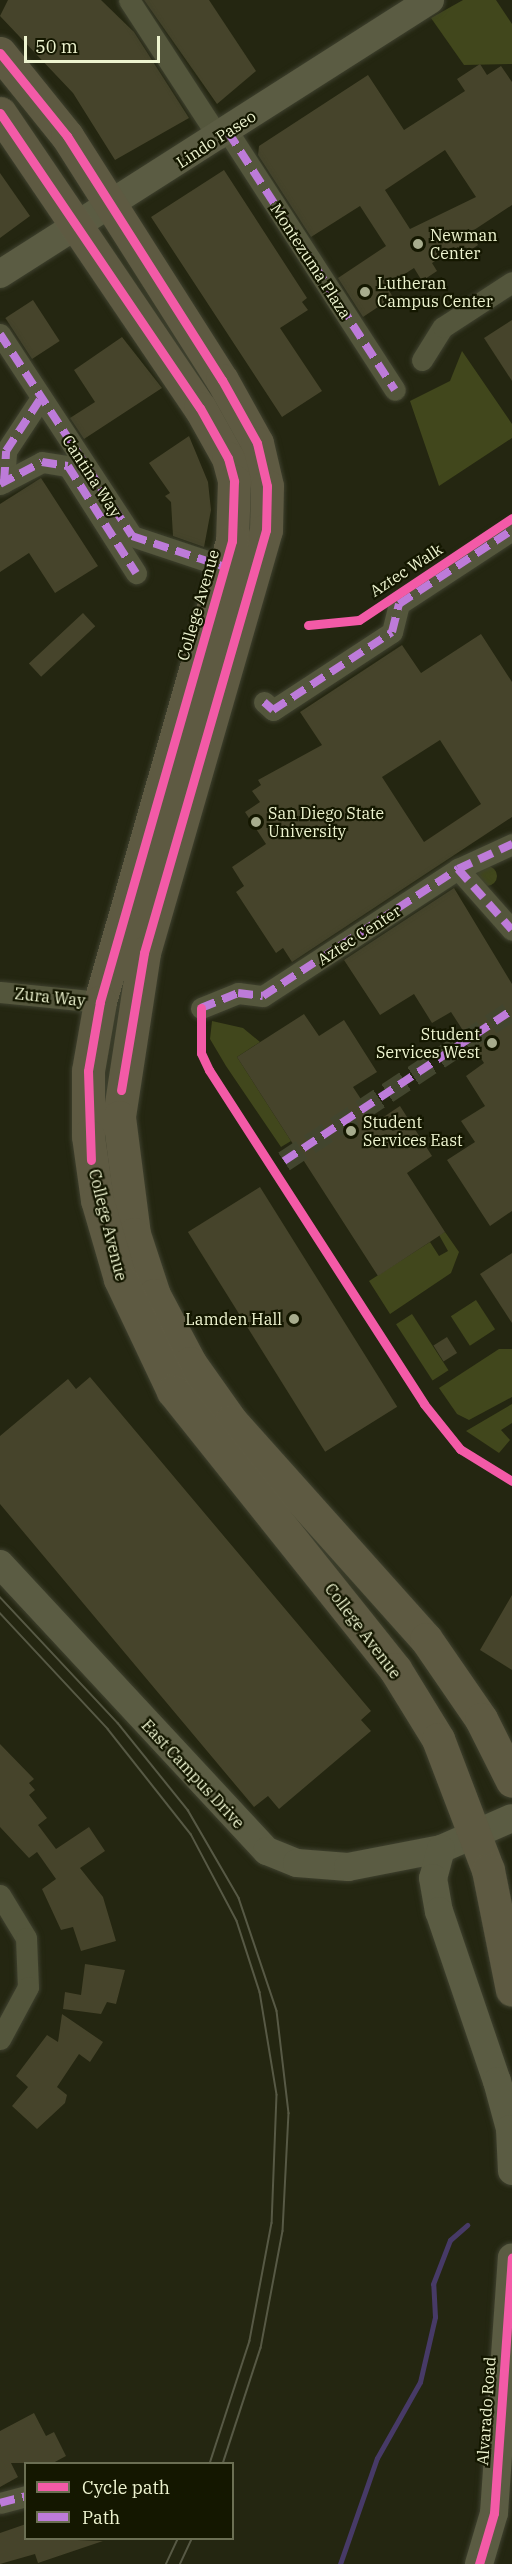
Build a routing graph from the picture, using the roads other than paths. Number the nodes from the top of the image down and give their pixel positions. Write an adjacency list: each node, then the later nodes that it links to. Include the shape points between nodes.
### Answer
1 (129, 0): 5 (street, Montezuma Plaza)
2 (430, 0): 5 (street, Lindo Paseo)
3 (0, 53): 6 (main road, College Avenue)
4 (0, 113): 7 (main road, College Avenue)
5 (223, 135): 6 (street, Lindo Paseo); 12 (street, Montezuma Plaza)
6 (102, 193): 7 (street, Lindo Paseo); 25 (main road, College Avenue, via 222,380 257,443 267,486 266,530 144,953)
7 (78, 223): 8 (street, Lindo Paseo); 16 (main road, College Avenue, via 228,458 236,515)
8 (0, 274)
9 (512, 282): 11 (street, via 443,327)
10 (0, 334): 13 (street, Cantina Way)
11 (422, 360)
12 (394, 390)
13 (41, 398): 14 (street, via 6,451); 16 (street, Cantina Way, via 132,536)
14 (2, 483): 17 (street, via 42,462 68,466)
15 (512, 530): 18 (street, Aztec Walk, via 399,604 392,632 273,710)
16 (225, 567): 23 (main road, College Avenue)
17 (136, 573)
18 (264, 702)
19 (512, 844): 20 (street, Aztec Center)
20 (458, 869): 21 (street); 24 (street, Aztec Center, via 263,996 238,993)
21 (512, 930)
22 (0, 992): 23 (street, Zura Way)
23 (100, 1002): 25 (main road, via 112,1011); 29 (main road, College Avenue, via 88,1071 88,1136 116,1268 148,1347 218,1453 337,1596 420,1711)
24 (201, 1008)
25 (121, 1090): 27 (main road, College Avenue, via 123,1164 134,1234 154,1295 190,1363 231,1421 426,1639 481,1719)
26 (0, 1564): 30 (street, East Campus Drive, via 267,1851 326,1868)
27 (512, 1781)
28 (512, 1818): 29 (street)
29 (476, 1833): 30 (street); 32 (main road, College Avenue)
30 (441, 1849): 34 (street, via 433,1878 439,1911 497,2080 510,2129)
31 (0, 1895): 33 (street, via 26,1938 28,1987)
32 (512, 1990)
33 (4, 2036)
34 (512, 2171)
35 (512, 2258): 38 (street, Alvarado Road, via 494,2513)
36 (24, 2497): 37 (street)
37 (0, 2503)
38 (479, 2564)

